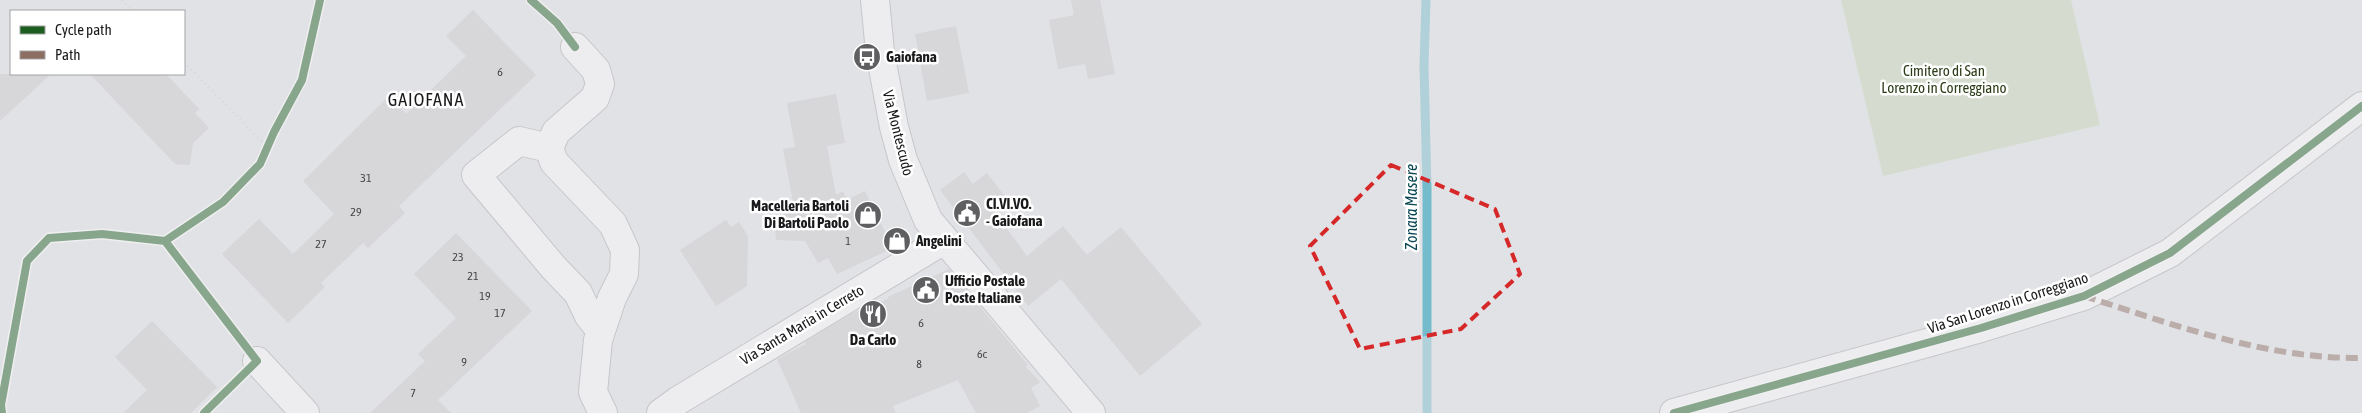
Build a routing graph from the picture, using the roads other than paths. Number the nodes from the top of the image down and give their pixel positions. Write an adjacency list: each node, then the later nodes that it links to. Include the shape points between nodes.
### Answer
1 (875, 0): 5 (street, Via Montescudo, via 880,52 903,160 928,220)
2 (575, 48): 4 (street, via 596,70 600,84 595,98 556,132)
3 (2362, 106): 12 (street, Via San Lorenzo in Correggiano, via 2170,253 2084,296 1981,328)
4 (549, 148): 6 (street, via 554,162 613,224 626,250 624,274); 6 (street, via 519,141 476,175 578,293)
5 (944, 240): 10 (street, Via Santa Maria in Cerreto); 11 (street, Via Montescudo)
6 (601, 331): 9 (street, via 593,392)
7 (257, 361): 8 (street)
8 (305, 413)
9 (603, 413)
10 (661, 413)
11 (1090, 413)
12 (1674, 413)

